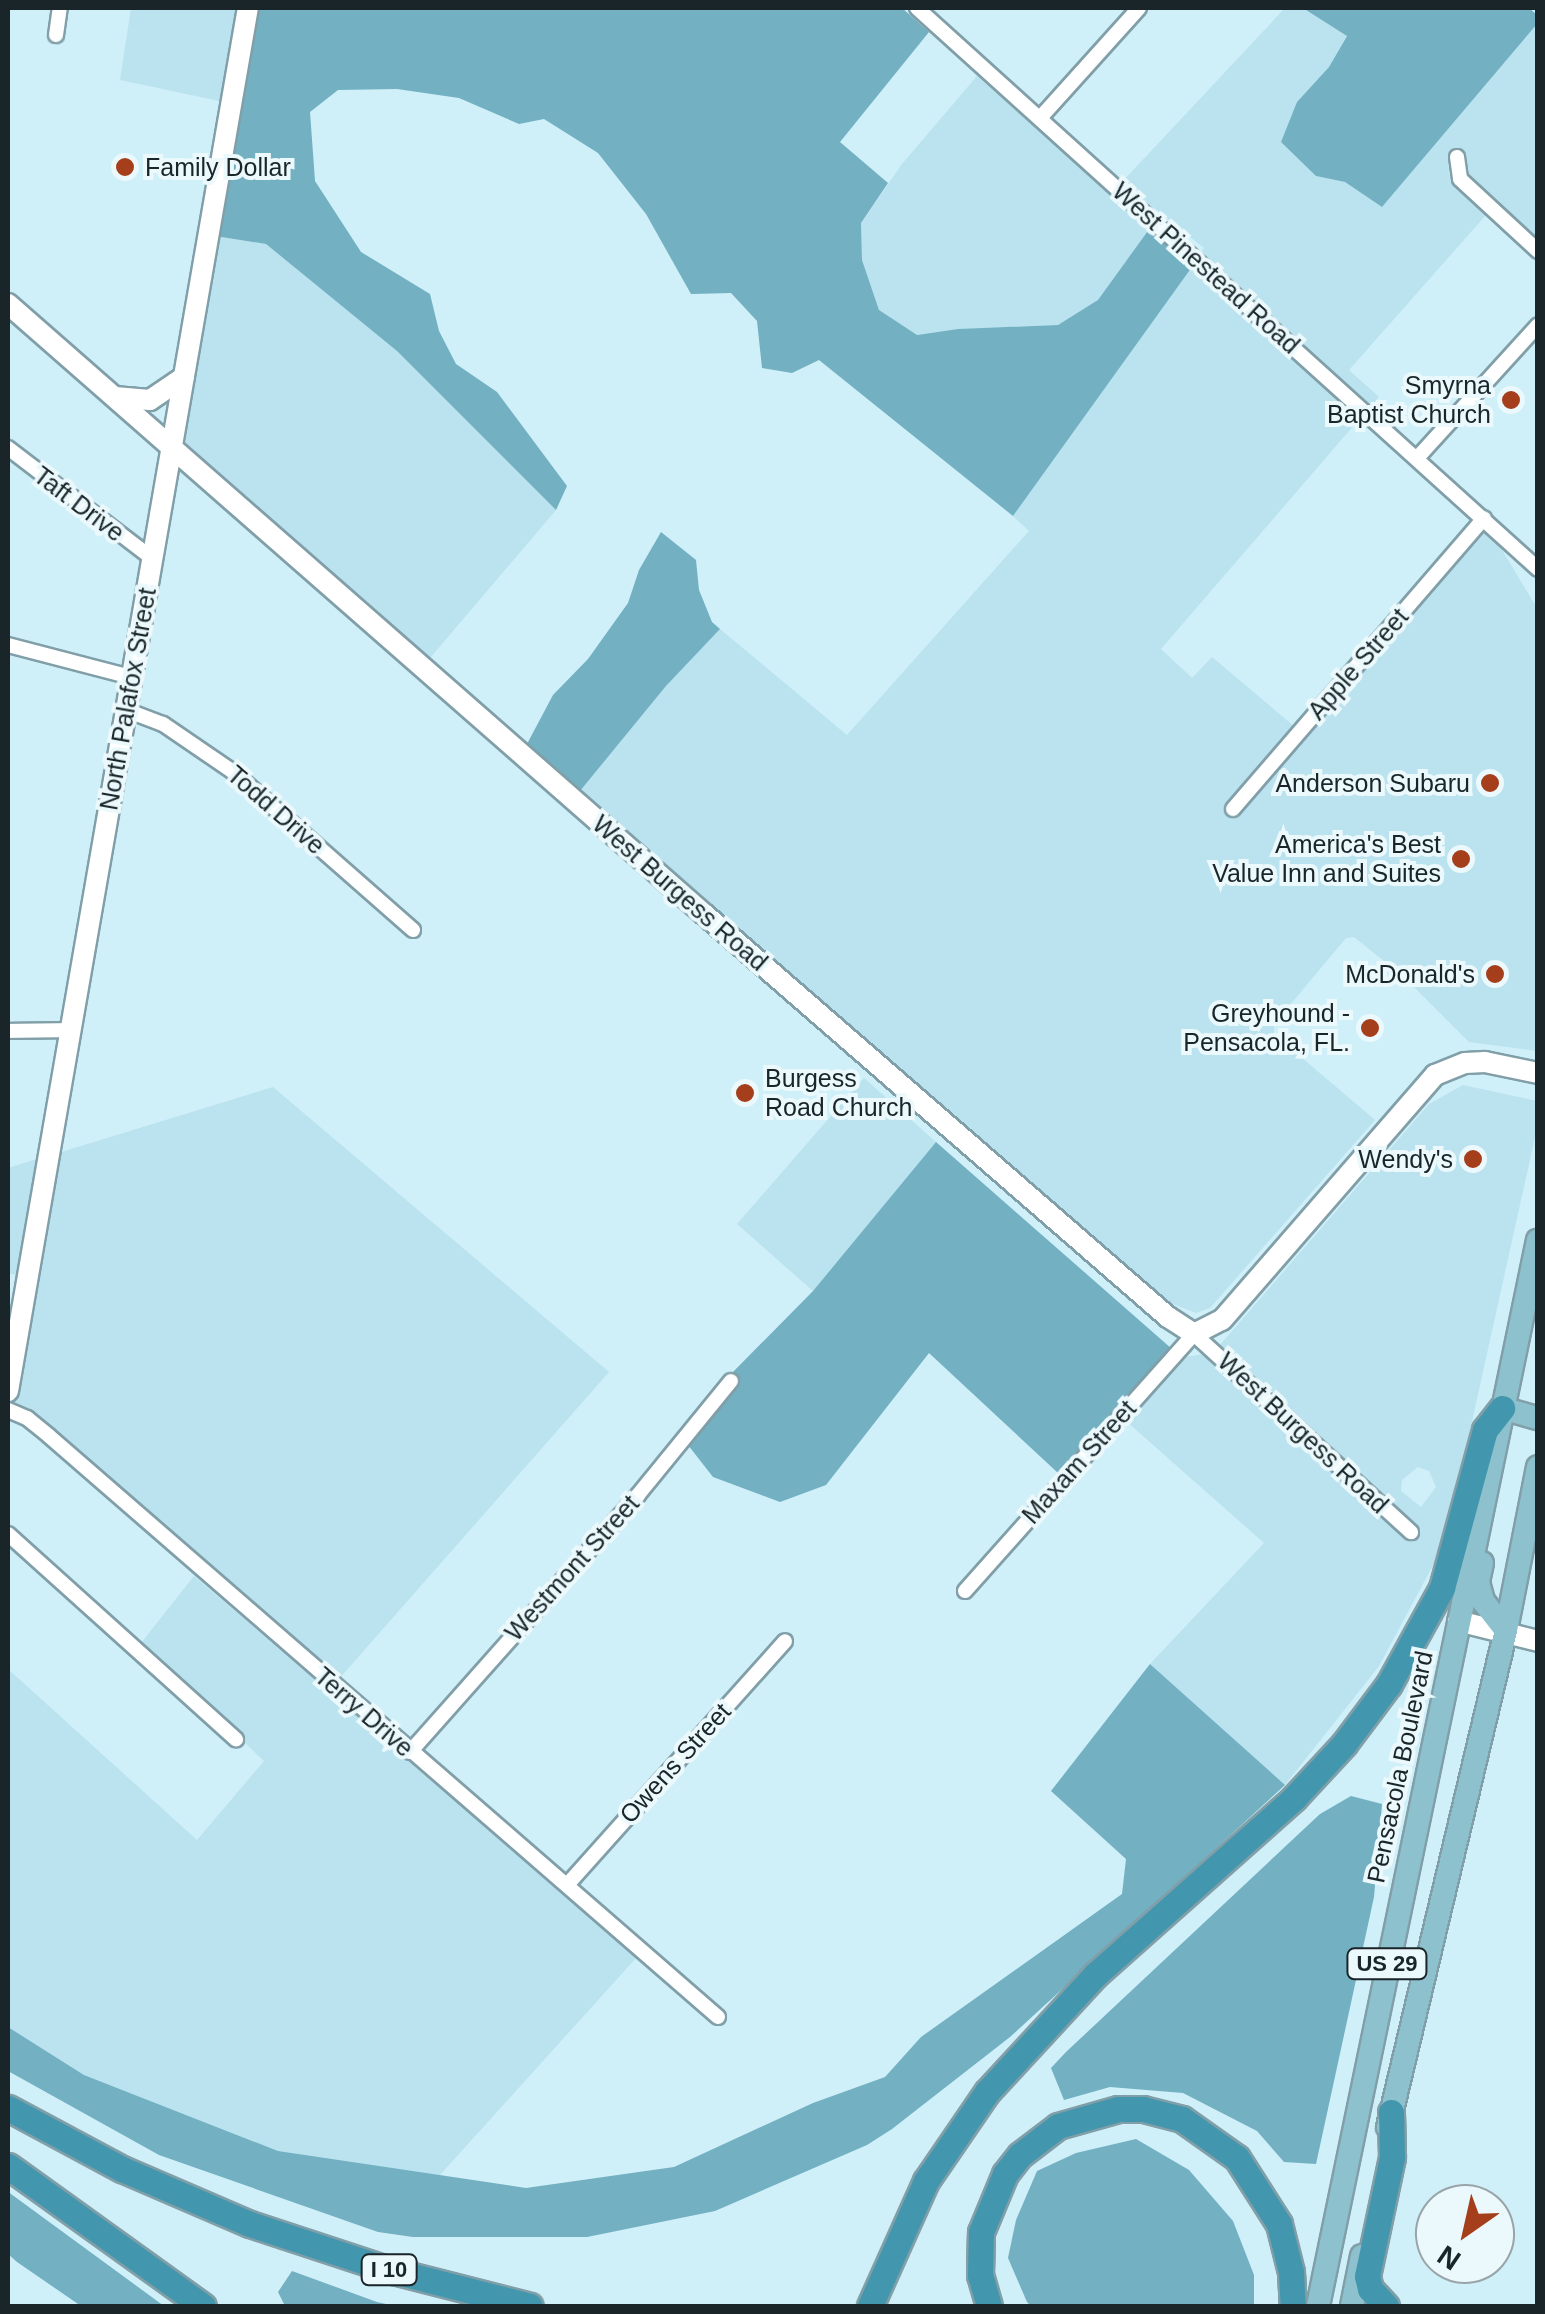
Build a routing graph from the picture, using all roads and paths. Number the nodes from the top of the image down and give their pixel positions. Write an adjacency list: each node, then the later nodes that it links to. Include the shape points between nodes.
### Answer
1 (60, 8): 5 (street)
2 (248, 8): 11 (main road, North Palafox Street)
3 (918, 8): 6 (street, West Pinestead Road)
4 (1139, 8): 6 (street)
5 (56, 35)
6 (1040, 118): 15 (street, West Pinestead Road)
7 (1457, 157): 8 (street, via 1460,179)
8 (1538, 251)
9 (8, 304): 12 (main road, West Burgess Road)
10 (1538, 325): 15 (street)
11 (184, 377): 12 (main road, via 150,400); 13 (main road, North Palafox Street)
12 (115, 397): 13 (main road, West Burgess Road)
13 (172, 446): 17 (main road, North Palafox Street); 28 (main road, West Burgess Road)
14 (8, 448): 17 (street, Taft Drive)
15 (1418, 458): 16 (street, West Pinestead Road)
16 (1484, 518): 18 (street, West Pinestead Road); 22 (street, Apple Street)
17 (152, 558): 20 (main road, North Palafox Street)
18 (1538, 569)
19 (8, 644): 20 (street)
20 (131, 677): 21 (main road, North Palafox Street)
21 (126, 710): 23 (street, Todd Drive, via 164,724 232,772); 24 (main road, North Palafox Street)
22 (1233, 809)
23 (413, 930)
24 (70, 1030): 25 (street); 30 (main road, North Palafox Street)
25 (8, 1031)
26 (1538, 1073): 28 (main road, West Burgess Road, via 1484,1062 1436,1074 1222,1320)
27 (1538, 1240): 32 (main road, Pensacola Boulevard / US 29)
28 (1194, 1334): 35 (street, West Burgess Road); 37 (street, Maxam Street)
29 (731, 1381): 43 (street, Westmont Street)
30 (8, 1391)
31 (8, 1410): 43 (street, Terry Drive, via 49,1436)
32 (1508, 1410): 33 (main road); 38 (main road, Pensacola Boulevard / US 29); 39 (main road, via 1478,1582 1482,1601); 51 (highway, via 1484,1430 1442,1588 1389,1684 1294,1798 1096,1974 994,2083 926,2181)
33 (1538, 1418)
34 (1538, 1467): 39 (main road, US 29)
35 (1411, 1532)
36 (8, 1534): 42 (street)
37 (965, 1591)
38 (1458, 1621): 39 (main road); 54 (main road, Pensacola Boulevard / US 29)
39 (1506, 1630): 41 (main road); 47 (main road, US 29)
40 (785, 1641): 44 (street, Owens Street)
41 (1538, 1641)
42 (236, 1739)
43 (410, 1752): 44 (street, Terry Drive)
44 (566, 1885): 45 (street, Terry Drive)
45 (718, 2017)
46 (8, 2108): 50 (highway, I 10, via 122,2169 250,2224)
47 (1390, 2112): 55 (main road, US 29); 56 (highway, via 1392,2157 1367,2276)
48 (8, 2166): 49 (highway)
49 (203, 2306)
50 (530, 2306)
51 (870, 2306)
52 (989, 2306): 53 (highway, via 980,2275 981,2232 1005,2174 1058,2126 1118,2109 1182,2119 1237,2158 1279,2224)
53 (1293, 2306)
54 (1318, 2306)
55 (1352, 2306)
56 (1386, 2306)

